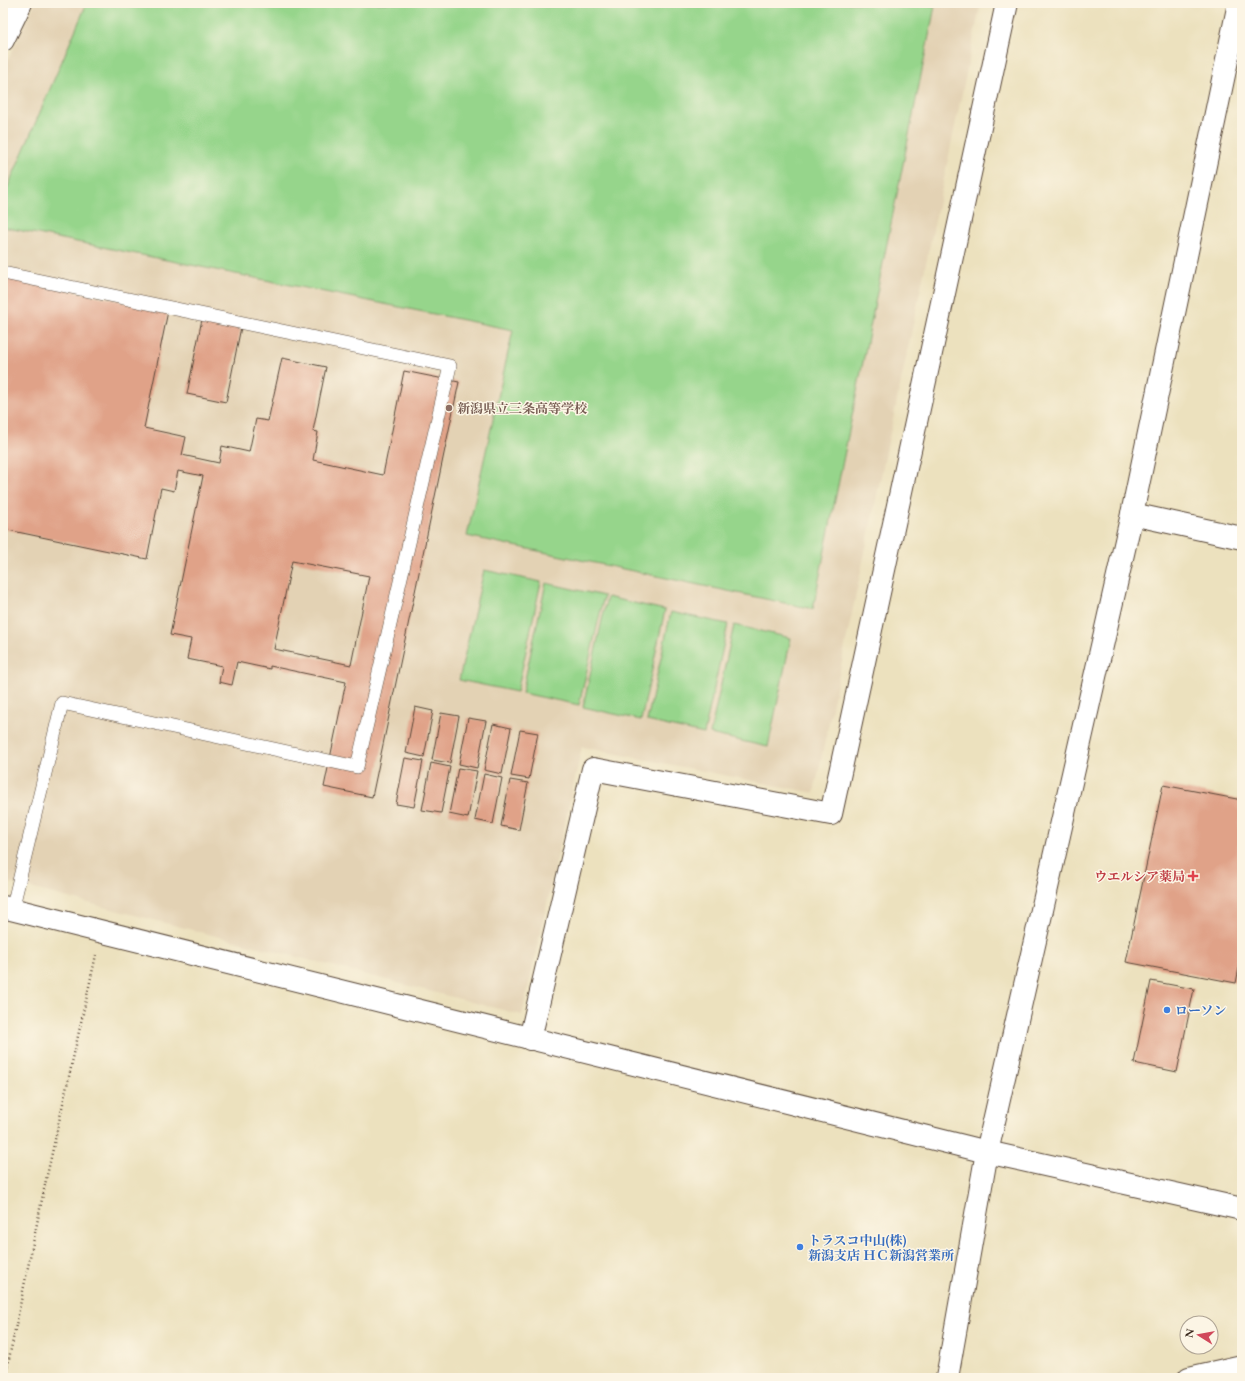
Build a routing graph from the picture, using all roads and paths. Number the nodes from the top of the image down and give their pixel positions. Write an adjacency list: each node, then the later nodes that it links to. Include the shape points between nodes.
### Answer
1 (20, 3): 4 (street)
2 (1007, 3): 10 (street, via 831,814 593,769)
3 (1239, 3): 6 (street)
4 (3, 40)
5 (3, 273): 8 (lane, via 450,366 357,767 62,703)
6 (1132, 514): 7 (street); 11 (street)
7 (1242, 538)
8 (8, 908): 9 (street)
9 (101, 933): 10 (street); 14 (path, via 46,1180)
10 (530, 1039): 11 (street)
11 (987, 1152): 12 (street); 15 (street)
12 (1242, 1209)
13 (1242, 1366): 16 (street)
14 (6, 1378)
15 (947, 1378)
16 (1189, 1378)

